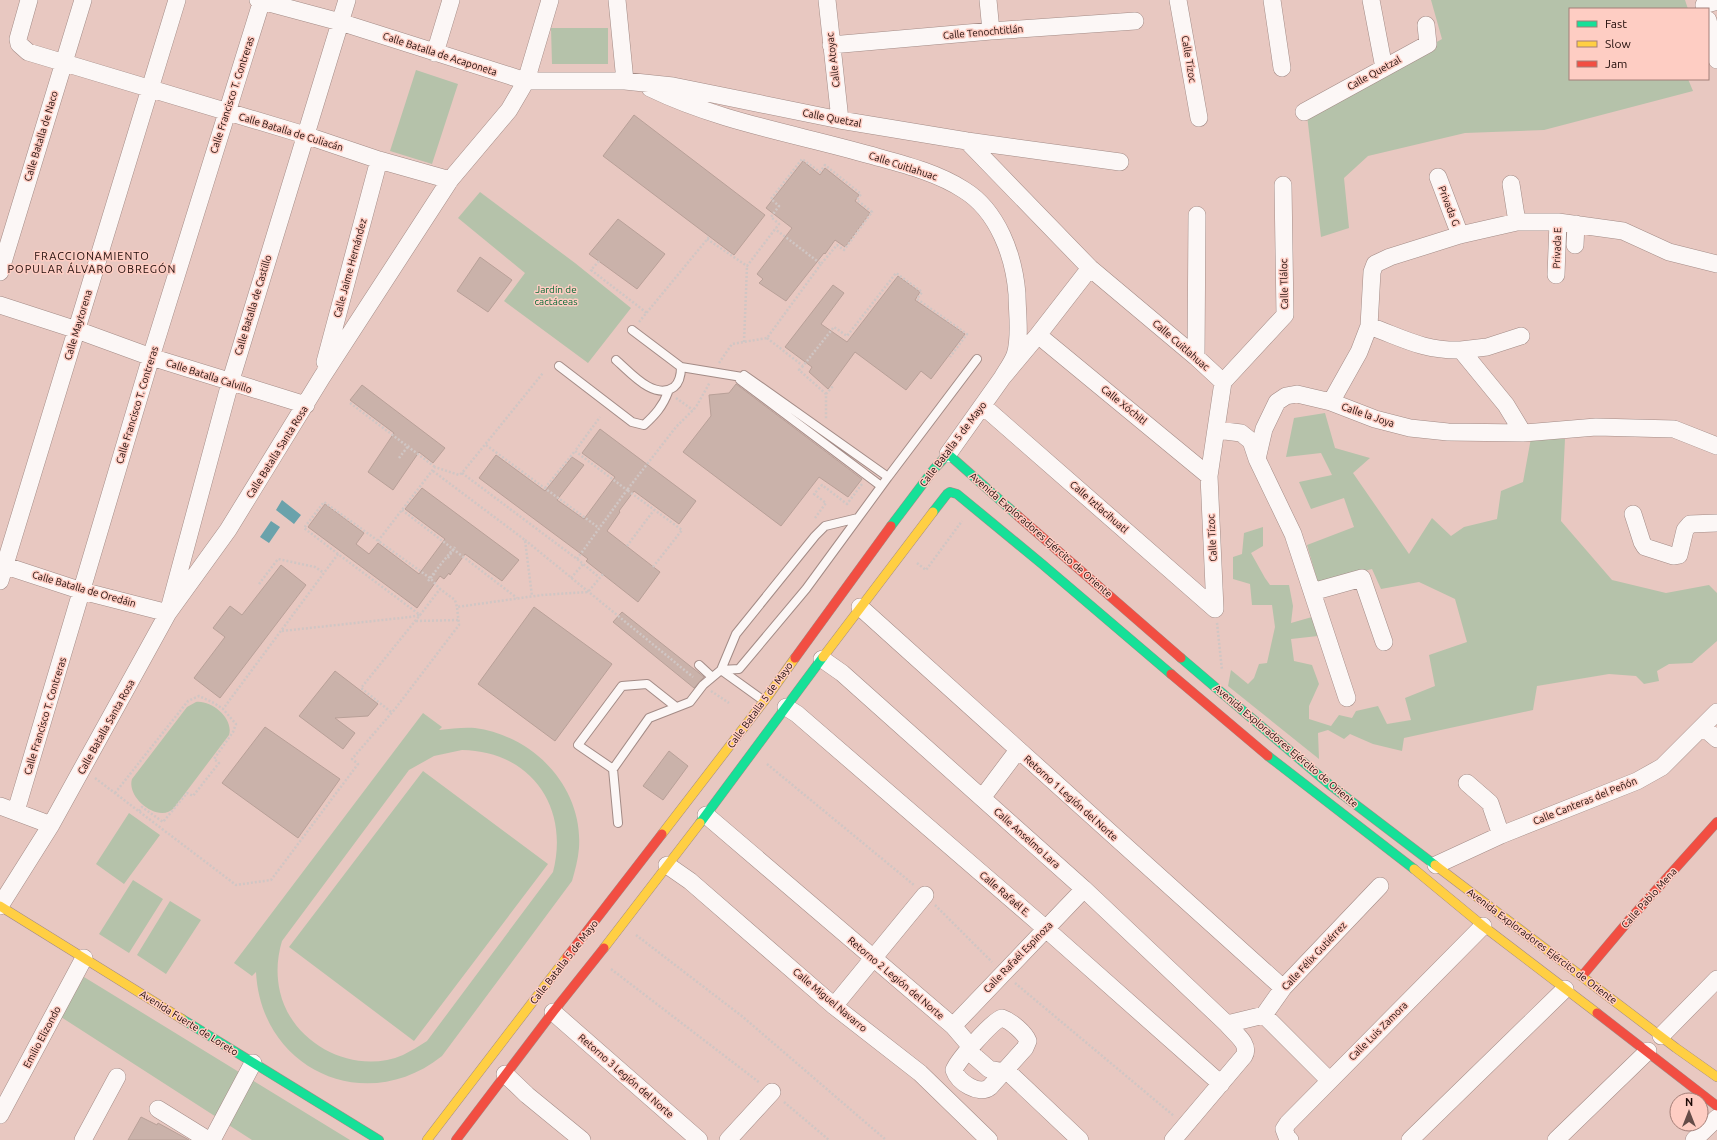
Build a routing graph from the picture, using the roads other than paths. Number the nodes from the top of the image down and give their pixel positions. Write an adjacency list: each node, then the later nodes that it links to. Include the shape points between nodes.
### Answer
1 (29, 0): 22 (street, Calle Batalla de Culiacán, via 18,33 19,44 28,52)
2 (83, 0): 22 (street, Calle Batalla de Naco)
3 (177, 0): 27 (street, Calle Maytorena)
4 (261, 0): 16 (street, Calle Batalla de Acaponeta); 29 (street, Calle Francisco T. Contreras)
5 (347, 0): 16 (street, Calle Batalla de Castillo)
6 (452, 0): 20 (street)
7 (550, 0): 25 (street, Calle Batalla Santa Rosa)
8 (617, 0): 26 (street)
9 (827, 0): 19 (street, Calle Atoyac)
10 (988, 0): 18 (street)
11 (1178, 0): 30 (street, Calle Tízoc)
12 (1272, 0): 23 (street)
13 (1371, 0): 24 (street)
14 (1709, 18): 21 (street)
15 (1135, 20): 18 (street, Calle Tenochtitlán)
16 (340, 22): 20 (street, Calle Batalla de Acaponeta); 32 (street, Calle Batalla de Castillo)
17 (1426, 25): 24 (street, Calle Quetzal, via 1428,44)
18 (991, 31): 19 (street, Calle Tenochtitlán)
19 (831, 45): 31 (street, Calle Atoyac)
20 (435, 53): 25 (street, Calle Batalla de Acaponeta)
21 (1717, 60)
22 (64, 62): 27 (street, Calle Batalla de Culiacán); 48 (street, Calle Batalla de Naco)
23 (1282, 68)
24 (1384, 68): 28 (street, Calle Quetzal)
25 (526, 81): 26 (street, Calle Batalla de Acaponeta); 37 (street, Calle Batalla Santa Rosa, via 509,110)
26 (633, 82): 31 (street, Calle Quetzal, via 673,86); 65 (street, Calle Cuitlahuac, via 701,109 930,173 964,190 992,218 1014,268 1017,341 1015,354)
27 (149, 90): 29 (street, Calle Batalla de Culiacán); 52 (street, Calle Maytorena)
28 (1304, 112)
29 (226, 113): 32 (street, Calle Batalla de Culiacán); 57 (street, Calle Francisco T. Contreras)
30 (1199, 118)
31 (840, 120): 33 (street, Calle Quetzal)
32 (305, 135): 34 (street, Calle Batalla de Culiacán); 67 (street, Calle Batalla de Castillo)
33 (967, 142): 35 (street, Calle Quetzal); 47 (street, Calle Cuitlahuac)
34 (379, 160): 37 (street, Calle Batalla de Culiacán); 63 (street, Calle Jaime Hernández)
35 (1120, 162)
36 (1438, 177): 44 (street, Privada G)
37 (450, 180): 63 (street, Calle Batalla Santa Rosa)
38 (1511, 184): 41 (street)
39 (1283, 185): 66 (street, Calle Tláloc, via 1285,315)
40 (1197, 215): 58 (street)
41 (1517, 222): 42 (street); 44 (street)
42 (1558, 222): 43 (street); 49 (street, Privada E)
43 (1576, 224): 45 (street); 46 (street, via 1623,231 1669,252)
44 (1460, 235): 51 (street, via 1375,264 1372,272)
45 (1575, 245)
46 (1717, 264)
47 (1090, 268): 54 (street, Calle Batalla 5 de Mayo); 58 (street, Calle Cuitlahuac)
48 (0, 272)
49 (1556, 275)
50 (0, 306): 52 (street, Calle Batalla Calvillo)
51 (1369, 326): 56 (street, via 1420,346); 69 (street, via 1359,352)
52 (77, 330): 57 (street, Calle Batalla Calvillo); 84 (street, Calle Maytorena)
53 (632, 330): 62 (lane)
54 (1038, 335): 65 (street, Calle Batalla 5 de Mayo); 77 (street, Calle Xóchitl)
55 (1521, 336): 56 (street, via 1487,347)
56 (1461, 350): 73 (street, via 1506,406)
57 (151, 357): 67 (street, Calle Batalla Calvillo); 85 (street, Calle Francisco T. Contreras)
58 (1196, 357): 66 (street, Calle Cuitlahuac)
59 (977, 359): 78 (lane)
60 (616, 360): 68 (lane, via 646,385 656,391)
61 (559, 366): 68 (lane, via 632,422 644,425 664,402)
62 (681, 367): 64 (lane); 68 (lane, via 678,384)
63 (322, 377): 70 (street, Calle Batalla Santa Rosa)
64 (742, 377): 78 (lane, via 744,375); 79 (lane, via 740,380)
65 (1002, 378): 71 (street, Calle Batalla 5 de Mayo)
66 (1223, 382): 72 (street, Calle Tízoc)
67 (230, 383): 70 (street, Calle Batalla Calvillo); 89 (street, Calle Batalla de Castillo)
68 (668, 392)
69 (1331, 402): 73 (street, Calle la Joya, via 1375,419 1410,428 1448,432); 76 (street, Calle la Joya, via 1297,394 1286,396 1277,402 1264,429)
70 (306, 405): 89 (street, Calle Batalla Santa Rosa, via 228,530)
71 (983, 406): 75 (street, Calle Batalla 5 de Mayo); 88 (street, Calle Iztlacihuatl)
72 (1217, 430): 76 (street, via 1246,436); 77 (street, Calle Tízoc)
73 (1523, 433): 74 (street, Calle la Joya, via 1596,427 1674,429)
74 (1717, 446)
75 (948, 454): 96 (street, Calle Batalla 5 de Mayo, via 845,588); 104 (street, Avenida Exploradores Ejército de Oriente)
76 (1257, 459): 86 (street, via 1293,534)
77 (1209, 476): 88 (street, Calle Tízoc)
78 (888, 477): 79 (lane)
79 (881, 486): 82 (lane)
80 (957, 494): 87 (street, Calle Batalla 5 de Mayo, via 947,494); 105 (street, Avenida Exploradores Ejército de Oriente, via 1246,739)
81 (1633, 514): 83 (street, via 1643,545 1677,556 1687,527 1694,524)
82 (858, 518): 93 (lane, via 806,589 739,668); 93 (lane, via 825,526 815,536 736,634)
83 (1717, 523)
84 (2, 570): 85 (street, Calle Batalla de Oredáin)
85 (82, 591): 89 (street, Calle Batalla de Oredáin); 108 (street, Calle Francisco T. Contreras)
86 (1312, 592): 90 (street, via 1362,578); 95 (street)
87 (860, 607): 91 (street, Calle Batalla 5 de Mayo); 101 (street, Retorno 1 Legión del Norte)
88 (1215, 609)
89 (168, 613): 112 (street, Calle Batalla Santa Rosa)
90 (1384, 642)
91 (822, 659): 96 (street, Calle Batalla 5 de Mayo); 106 (street, Calle Anselmo Lara, via 842,673)
92 (699, 665): 94 (lane)
93 (721, 670): 94 (lane); 96 (lane)
94 (712, 677): 97 (lane, via 690,702)
95 (1347, 698)
96 (775, 701): 109 (street, Calle Batalla 5 de Mayo, via 751,754); 114 (street, Calle Batalla 5 de Mayo); 121 (street, Calle Rafaél E., via 798,714)
97 (676, 707): 102 (lane, via 649,718); 102 (lane, via 647,684 622,686 578,745)
98 (1717, 712): 99 (street, Calle Canteras del Peñón)
99 (1703, 727): 100 (street); 113 (street, Calle Canteras del Peñón, via 1662,767 1637,781)
100 (1717, 739)
101 (1018, 750): 106 (street); 127 (street, Retorno 1 Legión del Norte)
102 (613, 769): 111 (lane)
103 (1467, 783): 113 (street, via 1490,803)
104 (1330, 785): 105 (street); 115 (street, Avenida Exploradores Ejército de Oriente)
105 (1320, 796): 120 (street, Avenida Exploradores Ejército de Oriente, via 1399,856)
106 (982, 798): 117 (street, Calle Anselmo Lara)
107 (0, 806): 108 (street)
108 (16, 811): 112 (street)
109 (706, 815): 114 (street, Calle Batalla 5 de Mayo); 124 (street, Retorno 2 Legión del Norte)
110 (1717, 822): 125 (street, Calle Pablo Mena)
111 (618, 824)
112 (51, 825): 119 (street, Calle Batalla Santa Rosa)
113 (1501, 835): 115 (street, Calle Canteras del Peñón)
114 (658, 858): 122 (street, Calle Batalla 5 de Mayo); 122 (street, Calle Batalla 5 de Mayo, via 622,923); 129 (street, Calle Miguel Navarro, via 690,881)
115 (1436, 865): 125 (street, Avenida Exploradores Ejército de Oriente)
116 (1380, 886): 127 (street, Calle Félix Gutiérrez)
117 (1084, 889): 121 (street, Calle Rafaél Espinoza); 132 (street, Calle Anselmo Lara)
118 (925, 895): 124 (street)
119 (0, 906): 123 (street, Avenida Fuerte de Loreto)
120 (1483, 926): 128 (street, Avenida Exploradores Ejército de Oriente); 142 (street, Calle Luis Zamora)
121 (1046, 929): 133 (street, Calle Rafaél Espinoza); 143 (street, Calle Rafaél E.)
122 (587, 952): 130 (street, Calle Batalla 5 de Mayo); 153 (street, Calle Batalla 5 de Mayo)
123 (84, 958): 137 (street, Avenida Fuerte de Loreto); 147 (street, Emilio Elizondo)
124 (872, 958): 129 (street); 133 (street, Retorno 2 Legión del Norte)
125 (1582, 976): 134 (street, Avenida Exploradores Ejército de Oriente)
126 (1717, 979): 134 (street)
127 (1283, 988): 131 (street, Calle Félix Gutiérrez)
128 (1565, 989): 136 (street, Avenida Exploradores Ejército de Oriente); 162 (street)
129 (834, 1006): 158 (street, Calle Miguel Navarro, via 920,1073)
130 (553, 1012): 139 (street, Calle Batalla 5 de Mayo); 156 (street, Retorno 3 Legión del Norte)
131 (1264, 1015): 132 (street); 142 (street)
132 (1227, 1024): 143 (street, via 1244,1043 1246,1050)
133 (953, 1026): 135 (street, Retorno 2 Legión del Norte)
134 (1661, 1036): 141 (street, Avenida Exploradores Ejército de Oriente)
135 (971, 1047): 138 (street, Retorno 2 Legión del Norte, via 973,1055 989,1069); 138 (street, via 954,1070 957,1076 974,1089 984,1091); 138 (street, via 996,1021 1005,1019 1028,1041)
136 (1648, 1051): 145 (street, Avenida Exploradores Ejército de Oriente); 163 (street)
137 (253, 1063): 149 (street, Avenida Fuerte de Loreto); 152 (street)
138 (1006, 1070): 159 (street)
139 (505, 1074): 154 (street, Calle Batalla 5 de Mayo); 155 (street)
140 (117, 1077): 150 (street)
141 (1717, 1077)
142 (1329, 1080): 161 (street, Calle Luis Zamora, via 1285,1125 1285,1133)
143 (1221, 1084): 160 (street)
144 (772, 1092): 157 (street)
145 (1717, 1106)
146 (158, 1109): 151 (street)
147 (0, 1115)
148 (1717, 1118): 164 (street)
149 (374, 1139)
150 (83, 1140)
151 (208, 1140)
152 (212, 1140)
153 (427, 1140)
154 (456, 1140)
155 (582, 1140)
156 (699, 1140)
157 (728, 1140)
158 (989, 1140)
159 (1080, 1140)
160 (1173, 1140)
161 (1290, 1140)
162 (1410, 1140)
163 (1556, 1140)
164 (1694, 1140)

